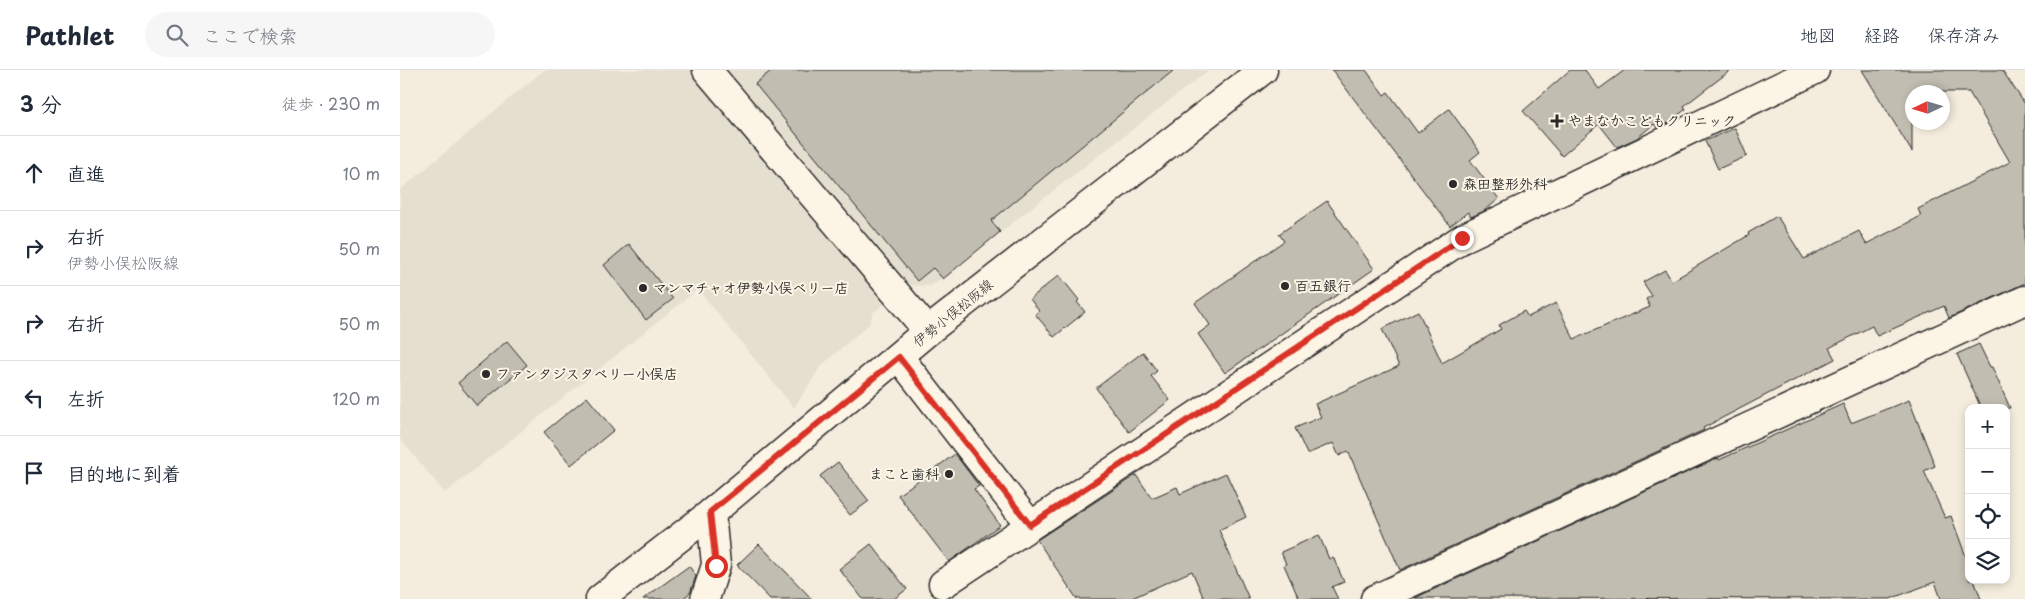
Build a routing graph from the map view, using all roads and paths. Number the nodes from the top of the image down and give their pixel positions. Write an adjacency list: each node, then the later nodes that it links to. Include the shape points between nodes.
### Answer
1 (707, 70): 5 (street)
2 (1264, 70): 5 (street, 伊勢小俣松阪線)
3 (1815, 70): 8 (street, via 1462,238)
4 (2025, 300): 12 (street)
5 (928, 331): 6 (street, 伊勢小俣松阪線)
6 (899, 357): 7 (street, 伊勢小俣松阪線); 8 (street)
7 (710, 512): 10 (street, 伊勢小俣松阪線); 11 (street, via 716,566)
8 (1030, 525): 9 (street)
9 (943, 584)
10 (600, 599)
11 (705, 599)
12 (1375, 599)

